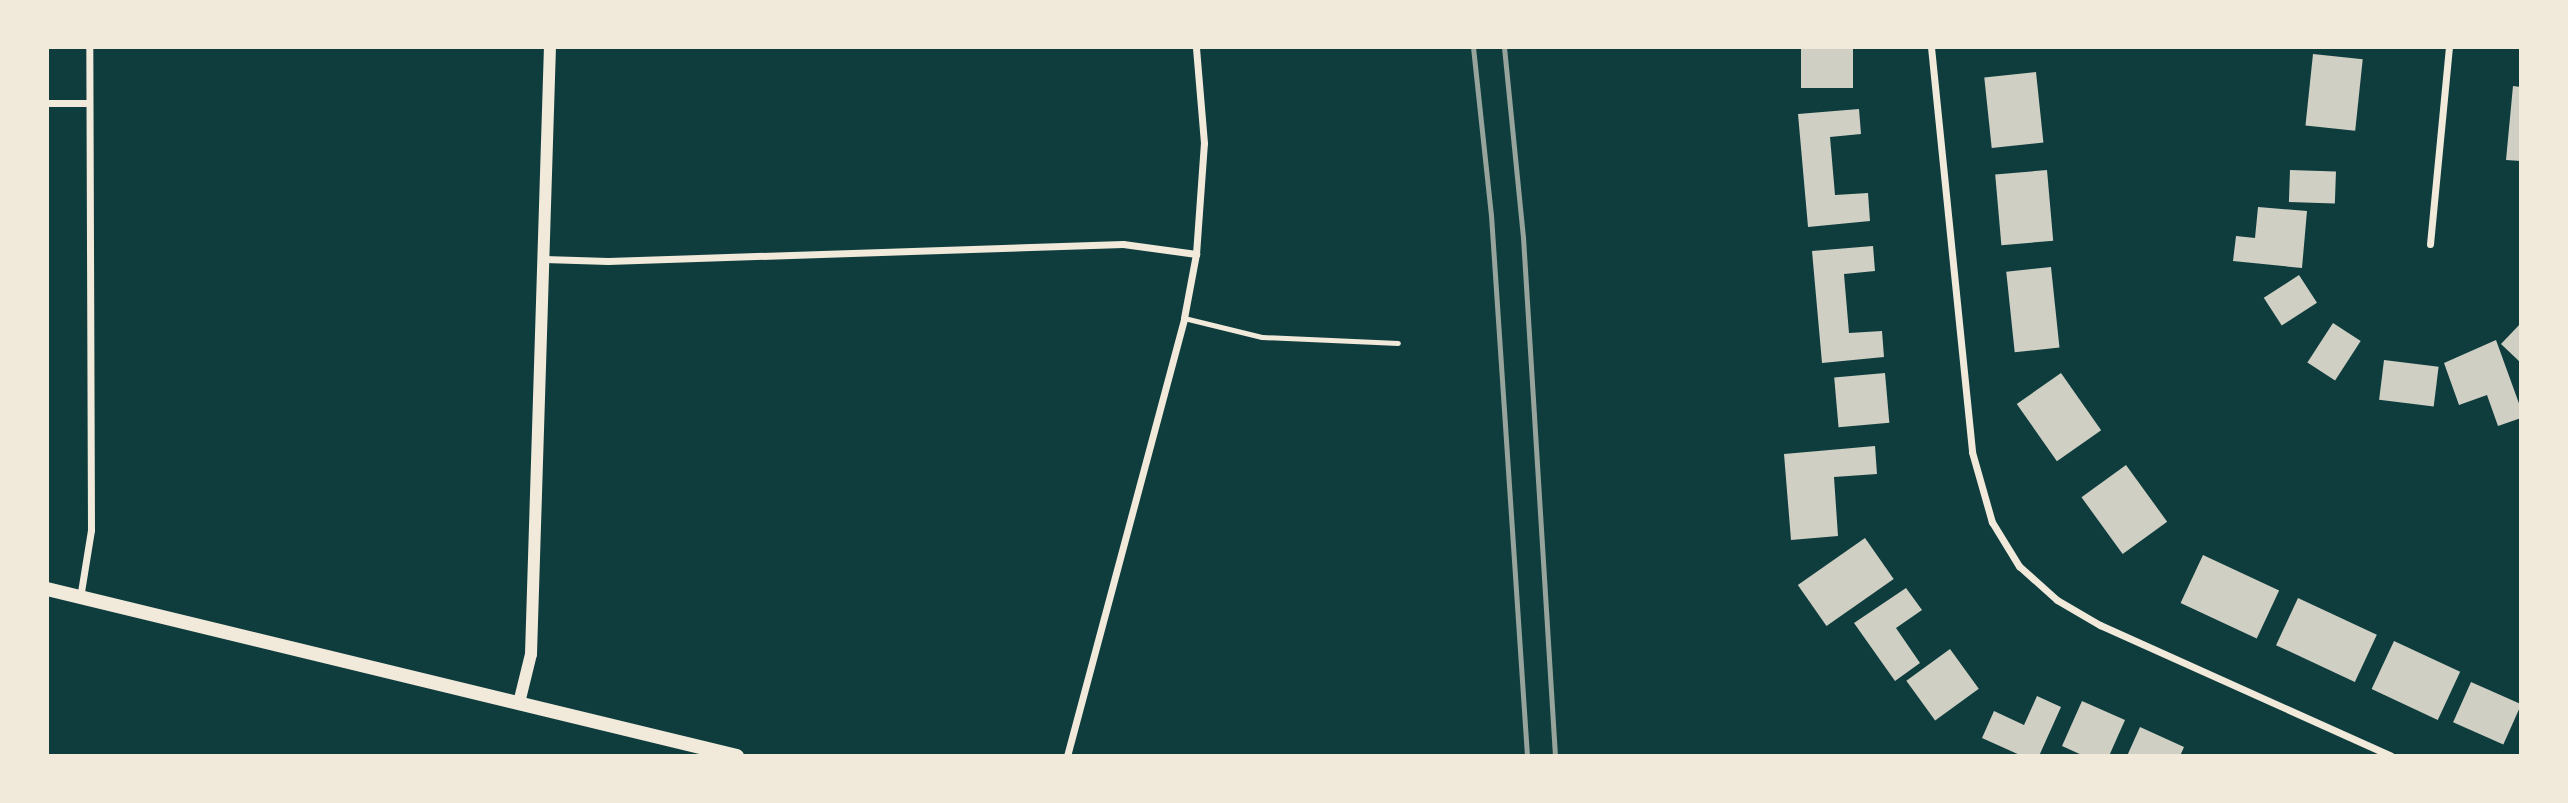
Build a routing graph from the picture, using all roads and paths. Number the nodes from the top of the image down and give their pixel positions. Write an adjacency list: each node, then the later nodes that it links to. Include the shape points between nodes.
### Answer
1 (89, 47): 7 (street)
2 (550, 47): 10 (street)
3 (1196, 47): 9 (street, via 1204,143)
4 (1931, 47): 18 (street, via 1972,452 1992,522 2019,566 2057,600 2100,625)
5 (2449, 47): 8 (street)
6 (47, 103): 7 (street)
7 (89, 103): 14 (street, via 90,530)
8 (2430, 244)
9 (1196, 254): 10 (street, via 1123,244 608,261); 11 (street)
10 (544, 259): 15 (street, via 531,654)
11 (1184, 318): 12 (lane, via 1262,337); 17 (street)
12 (1398, 343)
13 (47, 589): 14 (main road)
14 (80, 597): 15 (main road)
15 (519, 703): 16 (main road)
16 (737, 756)
17 (1067, 756)
18 (2391, 756)

